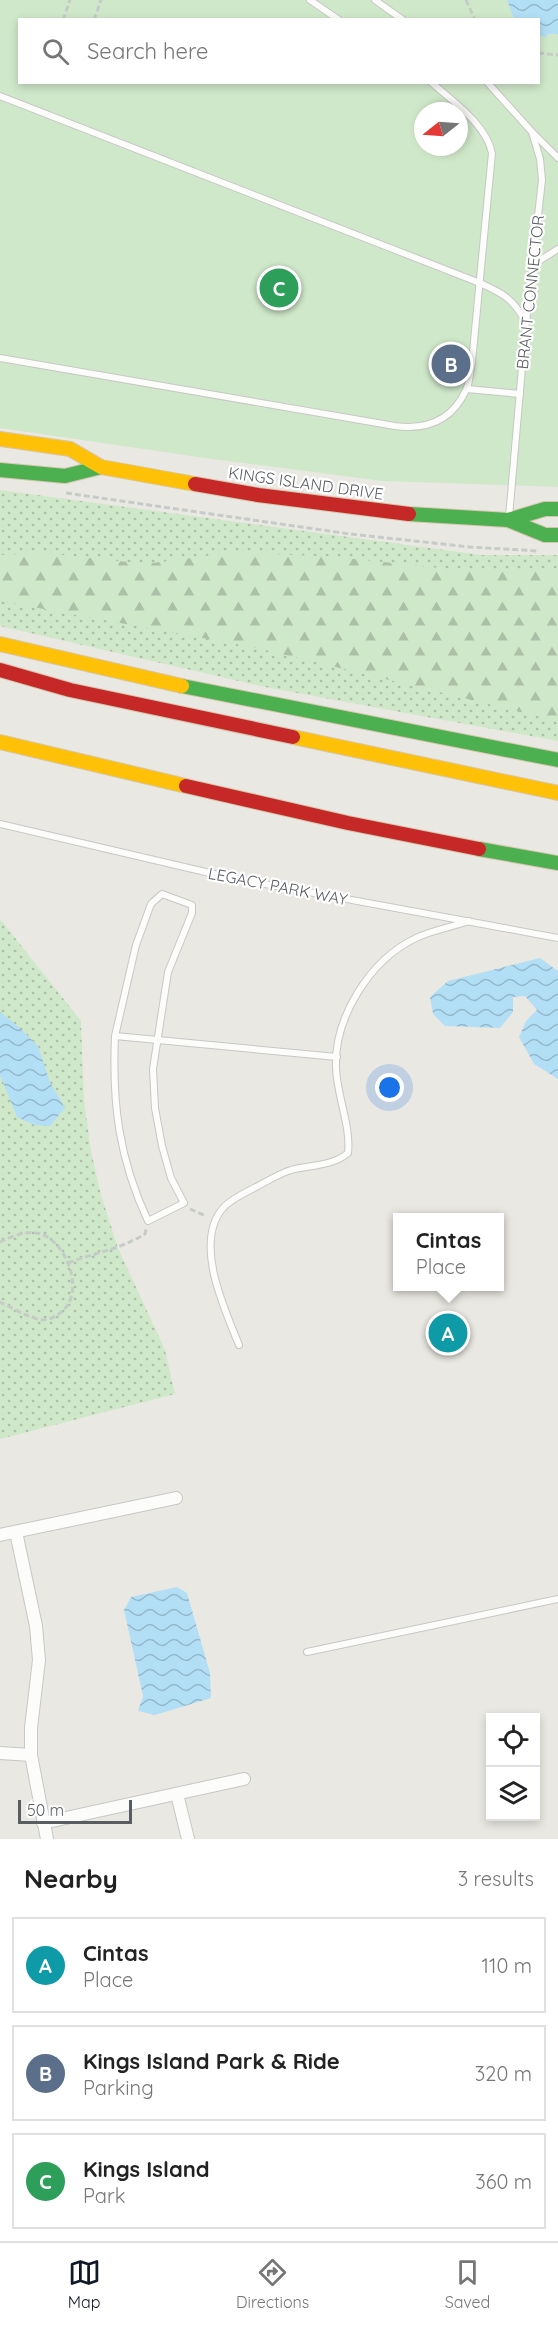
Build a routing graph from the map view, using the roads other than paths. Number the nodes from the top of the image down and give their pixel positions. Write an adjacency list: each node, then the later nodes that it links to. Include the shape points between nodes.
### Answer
1 (310, 0): 3 (lane)
2 (375, 0): 4 (lane)
3 (336, 18)
4 (400, 18)
5 (433, 84): 12 (lane, via 490,142)
6 (489, 84): 8 (lane, BRANT CONNECTOR)
7 (0, 96): 12 (lane)
8 (532, 132): 9 (lane); 11 (lane, BRANT CONNECTOR, via 542,180)
9 (557, 154)
10 (558, 249): 11 (lane)
11 (534, 264): 13 (lane, BRANT CONNECTOR)
12 (480, 283): 13 (lane, via 505,294); 15 (lane)
13 (526, 322): 16 (lane, BRANT CONNECTOR)
14 (0, 358): 15 (lane, via 414,428 447,416)
15 (467, 389): 16 (lane)
16 (520, 394): 21 (lane, BRANT CONNECTOR)
17 (0, 439): 18 (main road, KINGS ISLAND DRIVE, via 70,449)
18 (101, 467): 19 (main road, KINGS ISLAND DRIVE, via 65,476); 21 (main road, KINGS ISLAND DRIVE, via 258,495 414,515)
19 (0, 470)
20 (558, 509): 21 (main road, KINGS ISLAND DRIVE)
21 (508, 520): 22 (main road, KINGS ISLAND DRIVE, via 545,535)
22 (558, 535)
23 (0, 644): 26 (main road, via 231,697)
24 (0, 670): 27 (main road, via 70,690)
25 (0, 742): 29 (main road, via 361,825)
26 (558, 760)
27 (558, 793)
28 (0, 824): 30 (lane, LEGACY PARK WAY, via 228,878)
29 (558, 863)
30 (468, 921): 31 (lane, LEGACY PARK WAY); 34 (lane, via 417,938 376,968 345,1016)
31 (558, 938)
32 (115, 1036): 33 (lane); 33 (lane, via 136,945 151,904 162,894 192,905 192,913 168,972); 33 (lane, via 115,1113 123,1155 148,1221 184,1203 171,1178 155,1108 153,1070)
33 (158, 1040): 34 (lane)
34 (337, 1057): 35 (lane, via 339,1097 350,1138 348,1153 341,1159 290,1170 271,1179 229,1202 217,1216 211,1260 217,1291)
35 (239, 1345)
36 (176, 1498): 37 (street)
37 (16, 1532): 38 (street); 42 (street, via 36,1626 39,1660)
38 (0, 1535)
39 (558, 1599): 40 (lane)
40 (307, 1652)
41 (0, 1753): 42 (street)
42 (31, 1755): 45 (street)
43 (243, 1779): 44 (street)
44 (177, 1794): 45 (street); 47 (street)
45 (43, 1823): 46 (street)
46 (47, 1839)
47 (188, 1839)

